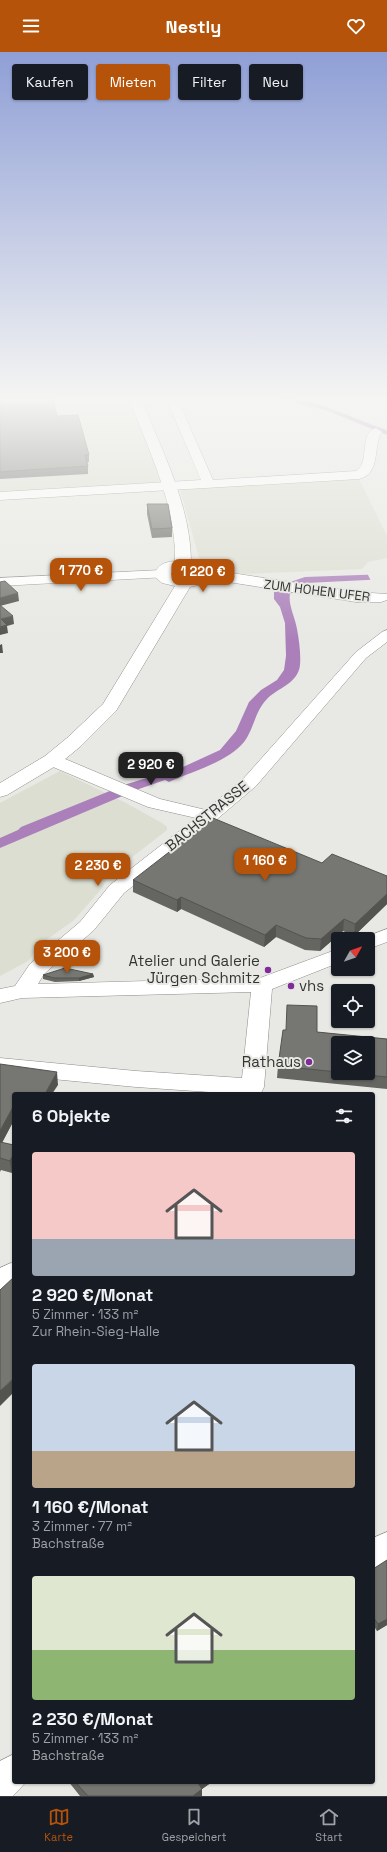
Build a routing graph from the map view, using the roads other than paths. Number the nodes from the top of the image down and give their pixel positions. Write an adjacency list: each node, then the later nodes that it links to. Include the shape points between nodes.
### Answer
1 (166, 477): 5 (main road)
2 (206, 477): 4 (street)
3 (319, 477): 4 (street)
4 (209, 484): 5 (street)
5 (169, 486): 6 (street); 7 (main road, via 180,527)
6 (0, 496)
7 (183, 564): 8 (main road, via 165,568); 9 (main road, via 198,566)
8 (162, 574): 10 (street); 11 (main road, via 167,579)
9 (205, 574): 11 (main road, via 196,581); 12 (main road, ZUM HOHEN UFER, via 356,597)
10 (0, 582)
11 (185, 583): 14 (main road, via 110,707)
12 (385, 594)
13 (387, 635): 16 (street, BACHSTRASSE, via 361,655 250,782)
14 (52, 760): 15 (main road); 16 (street, via 154,803)
15 (0, 791)
16 (210, 816): 21 (street, BACHSTRASSE, via 117,888 88,926 37,969)
17 (387, 935): 18 (street)
18 (375, 940)
19 (331, 958): 20 (street)
20 (262, 985): 21 (street); 24 (street)
21 (22, 991): 22 (street)
22 (0, 996)
23 (0, 1066): 24 (street)
24 (258, 1090)
25 (387, 1546): 26 (street)
26 (375, 1555)
27 (12, 1772): 28 (street)
28 (0, 1785)

